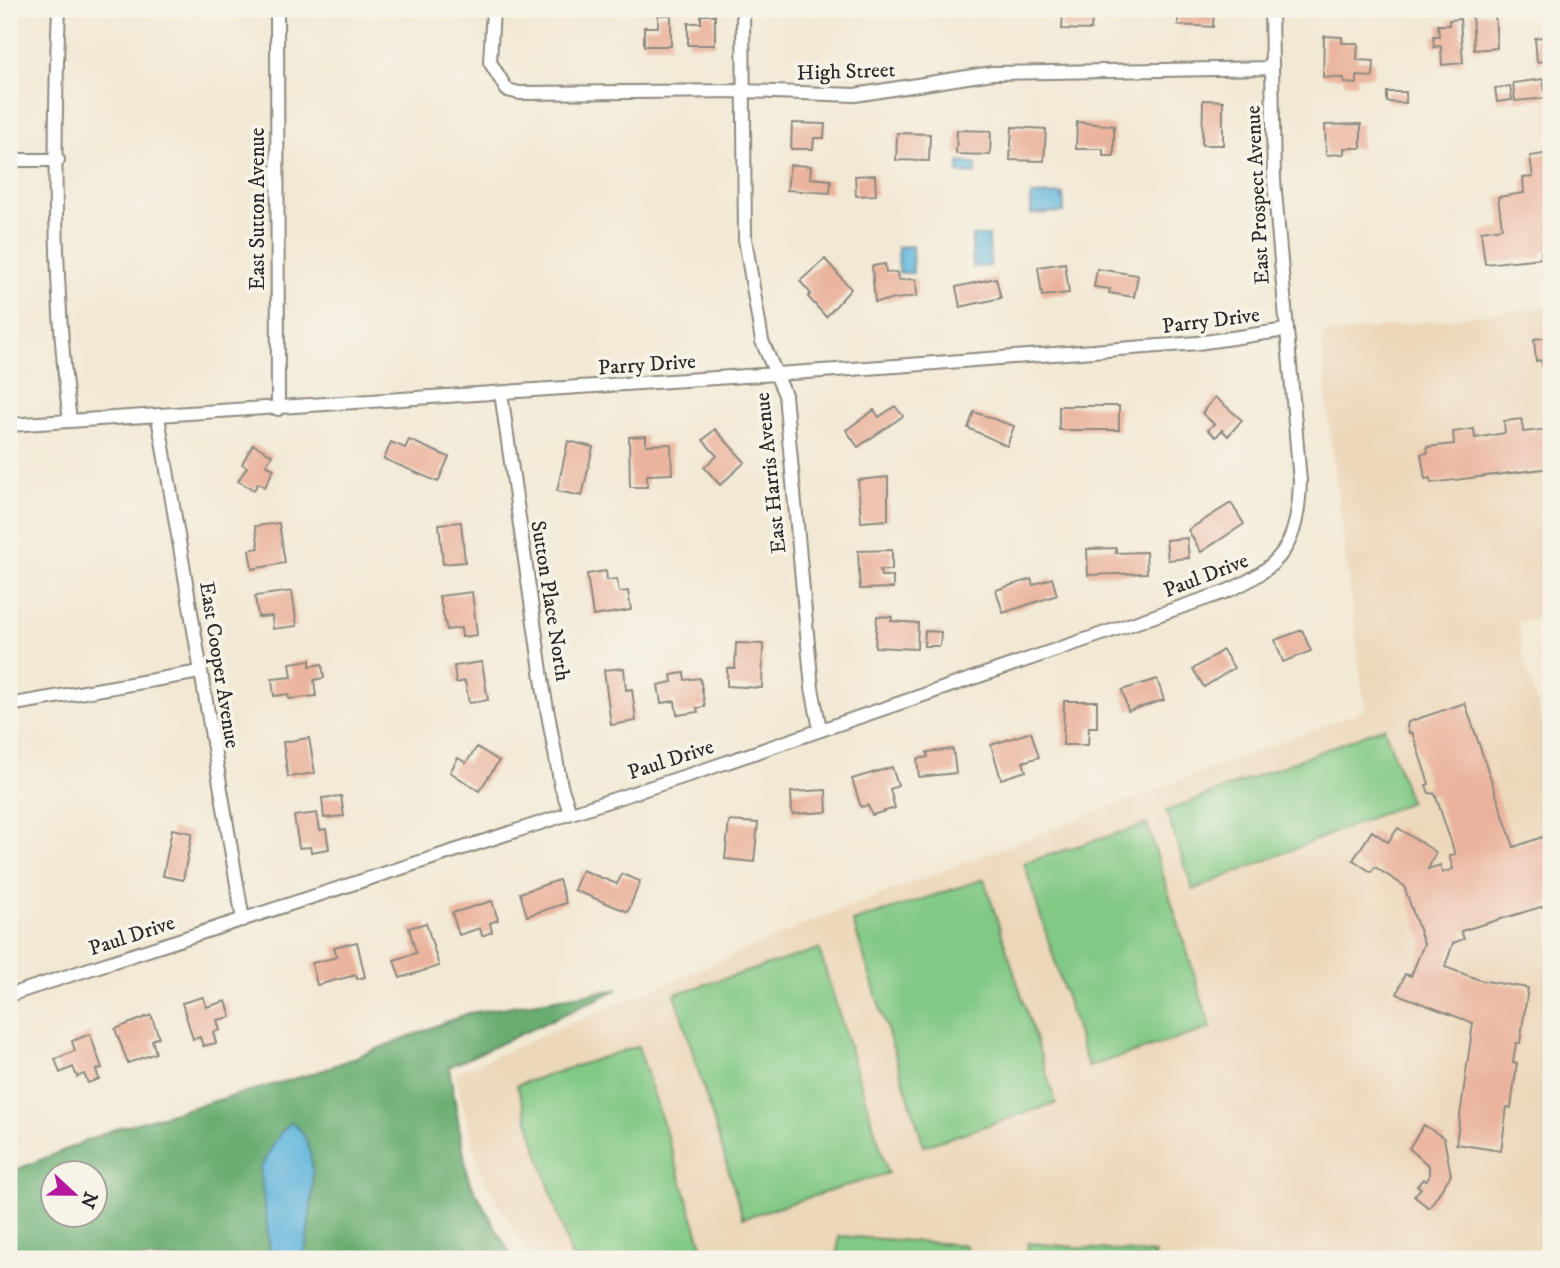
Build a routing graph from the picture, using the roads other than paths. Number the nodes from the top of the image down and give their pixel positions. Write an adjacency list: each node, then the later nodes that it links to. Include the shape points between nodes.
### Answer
1 (59, 9): 9 (street)
2 (277, 9): 13 (street, East Sutton Avenue)
3 (493, 9): 7 (street, High Street, via 490,62 508,90)
4 (743, 9): 7 (street, East Harris Avenue)
5 (1271, 9): 6 (street, East Prospect Avenue)
6 (1272, 68): 7 (street, High Street, via 992,73 855,95); 10 (street, East Prospect Avenue, via 1274,180)
7 (744, 91): 11 (street, East Harris Avenue, via 748,264 762,341)
8 (9, 160): 9 (street)
9 (58, 160): 15 (street, via 57,259)
10 (1286, 330): 11 (street, Parry Drive, via 1198,343); 17 (street, East Prospect Avenue)
11 (778, 374): 12 (street, Parry Drive); 20 (street, East Harris Avenue, via 785,395 812,688)
12 (501, 393): 13 (street, Parry Drive); 21 (street, Sutton Place North, via 544,692)
13 (278, 409): 14 (street, Parry Drive)
14 (158, 417): 15 (street, Parry Drive); 18 (street, East Cooper Avenue)
15 (70, 421): 16 (street, Parry Drive)
16 (9, 425)
17 (1300, 504): 20 (street, Paul Drive, via 1284,551 1255,580)
18 (201, 672): 19 (street); 22 (street, East Cooper Avenue)
19 (9, 705)
20 (820, 729): 21 (street, Paul Drive)
21 (570, 812): 22 (street, Paul Drive)
22 (243, 920): 23 (street, Paul Drive)
23 (9, 995)

